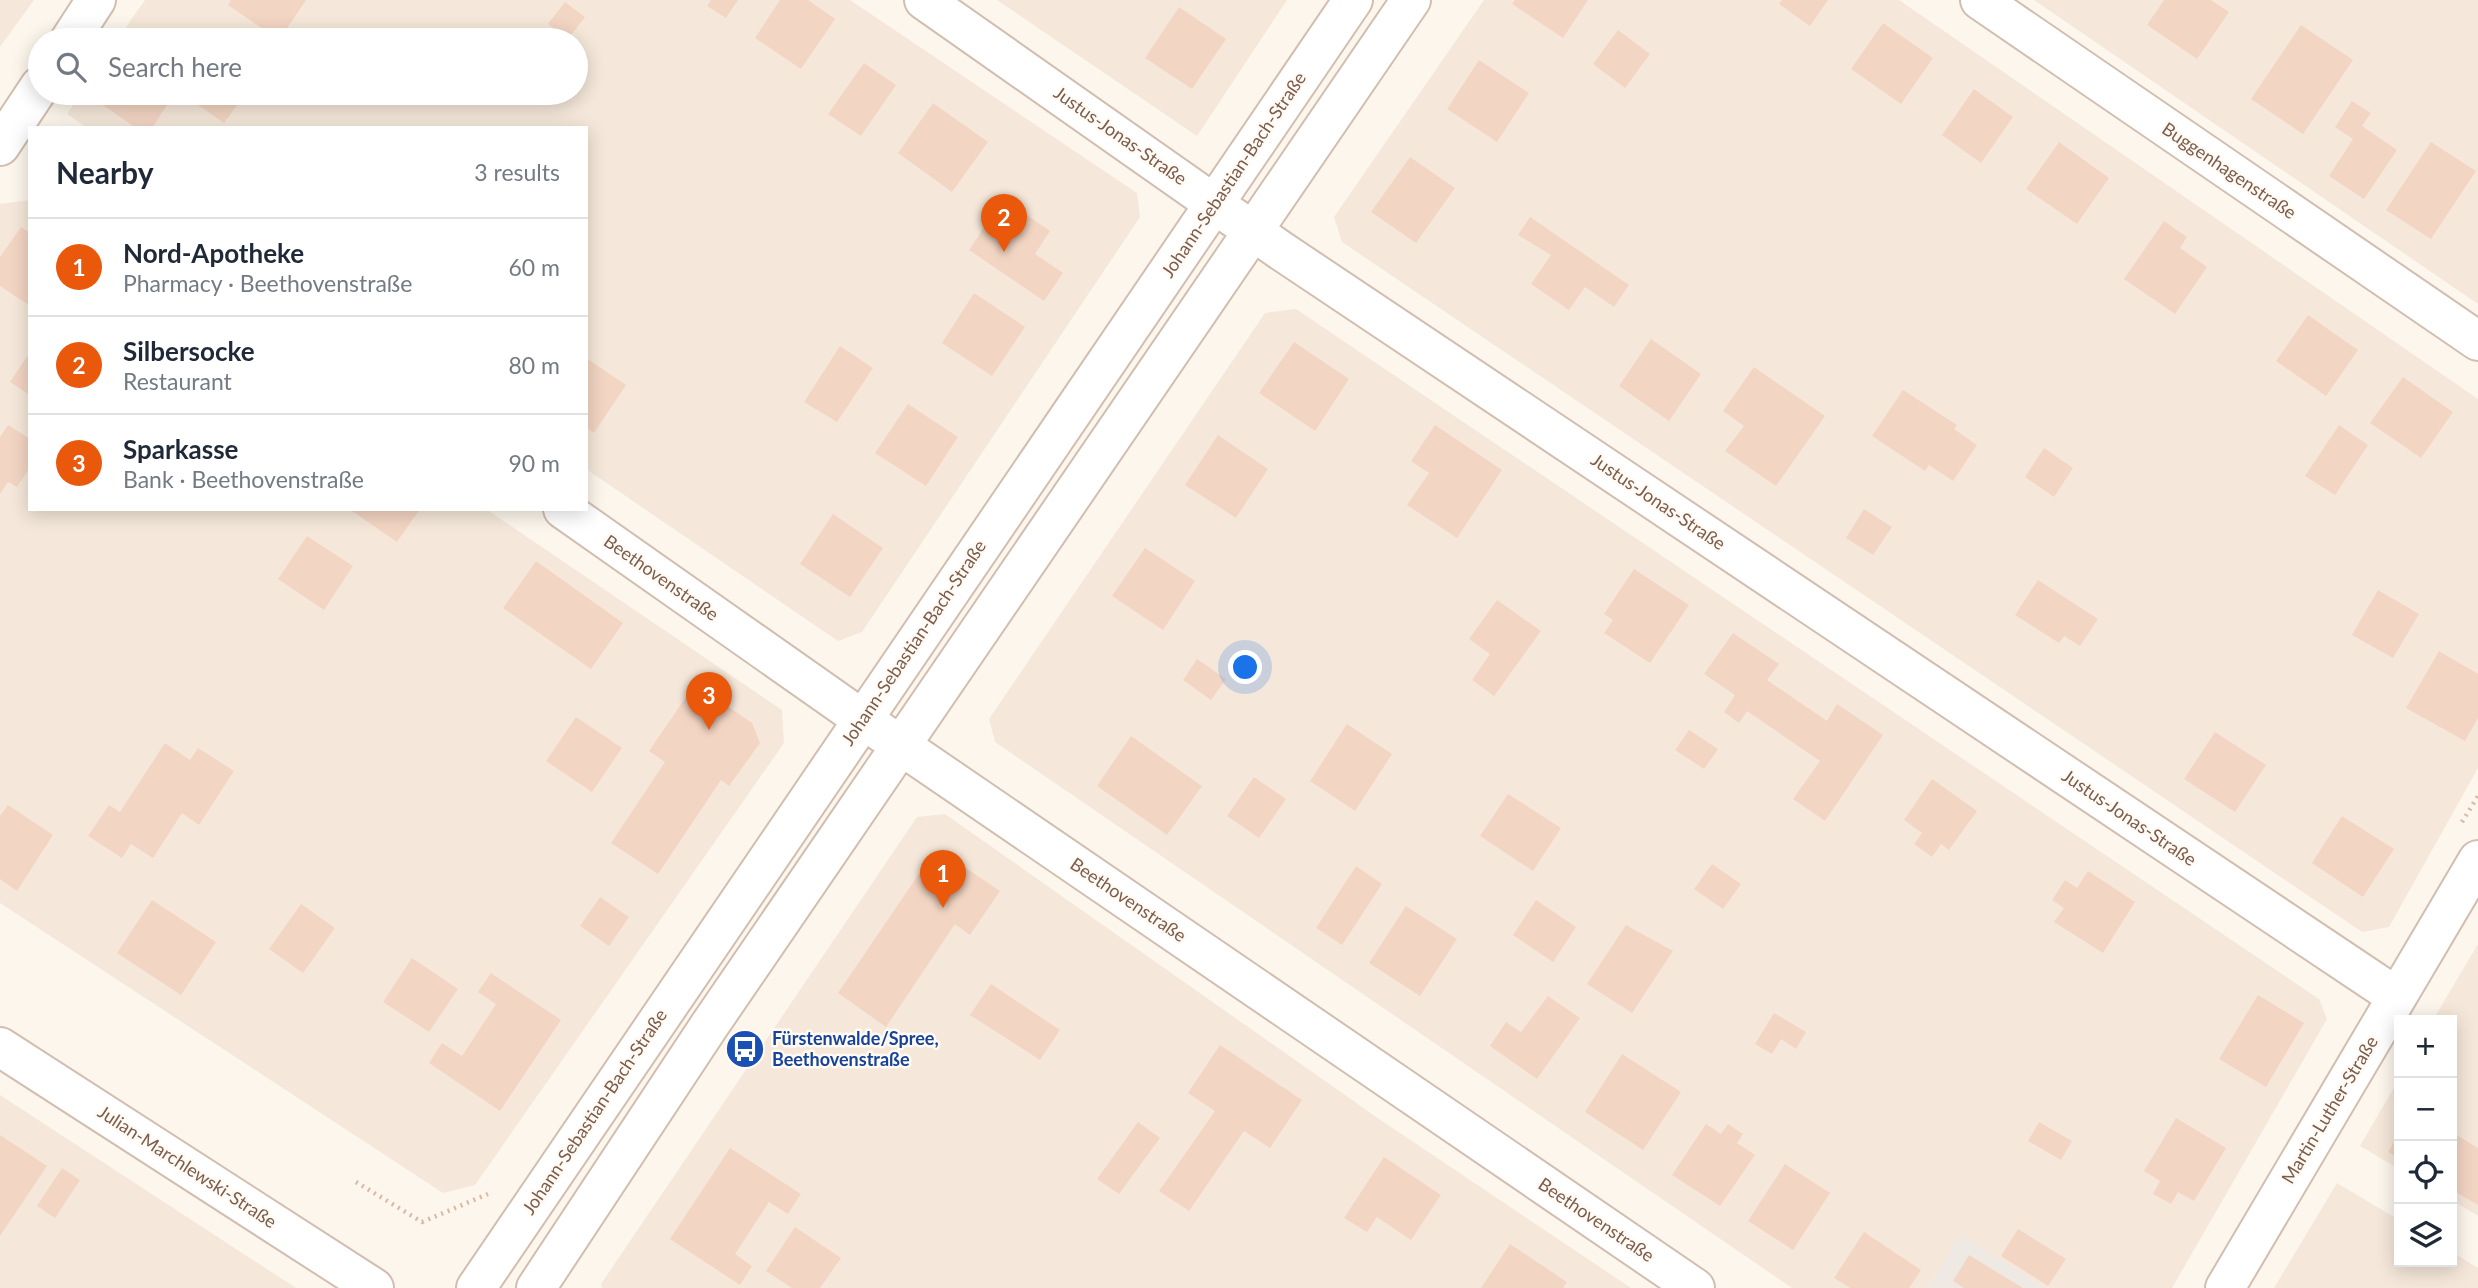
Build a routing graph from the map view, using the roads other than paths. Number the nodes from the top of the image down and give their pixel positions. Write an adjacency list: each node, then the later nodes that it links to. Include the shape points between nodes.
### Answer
1 (96, 0): 6 (street)
2 (924, 0): 9 (street, Justus-Jonas-Straße)
3 (1353, 0): 9 (street, Johann-Sebastian-Bach-Straße)
4 (1411, 0): 10 (street)
5 (1980, 0): 11 (street, Buggenhagenstraße)
6 (78, 28)
7 (28, 105): 8 (street)
8 (11, 131)
9 (1215, 202): 10 (street, Justus-Jonas-Straße); 13 (street, Johann-Sebastian-Bach-Straße)
10 (1254, 230): 14 (street); 16 (street, Justus-Jonas-Straße)
11 (2478, 341)
12 (566, 511): 13 (street, Beethovenstraße)
13 (863, 719): 14 (street, Beethovenstraße); 19 (street, Johann-Sebastian-Bach-Straße)
14 (901, 745): 20 (street); 21 (street, Beethovenstraße)
15 (2478, 860): 16 (street, Martin-Luther-Straße)
16 (2397, 997): 22 (street, Martin-Luther-Straße)
17 (0, 1046): 18 (street, Julian-Marchlewski-Straße)
18 (374, 1288)
19 (476, 1288)
20 (536, 1288)
21 (1695, 1288)
22 (2225, 1288)

